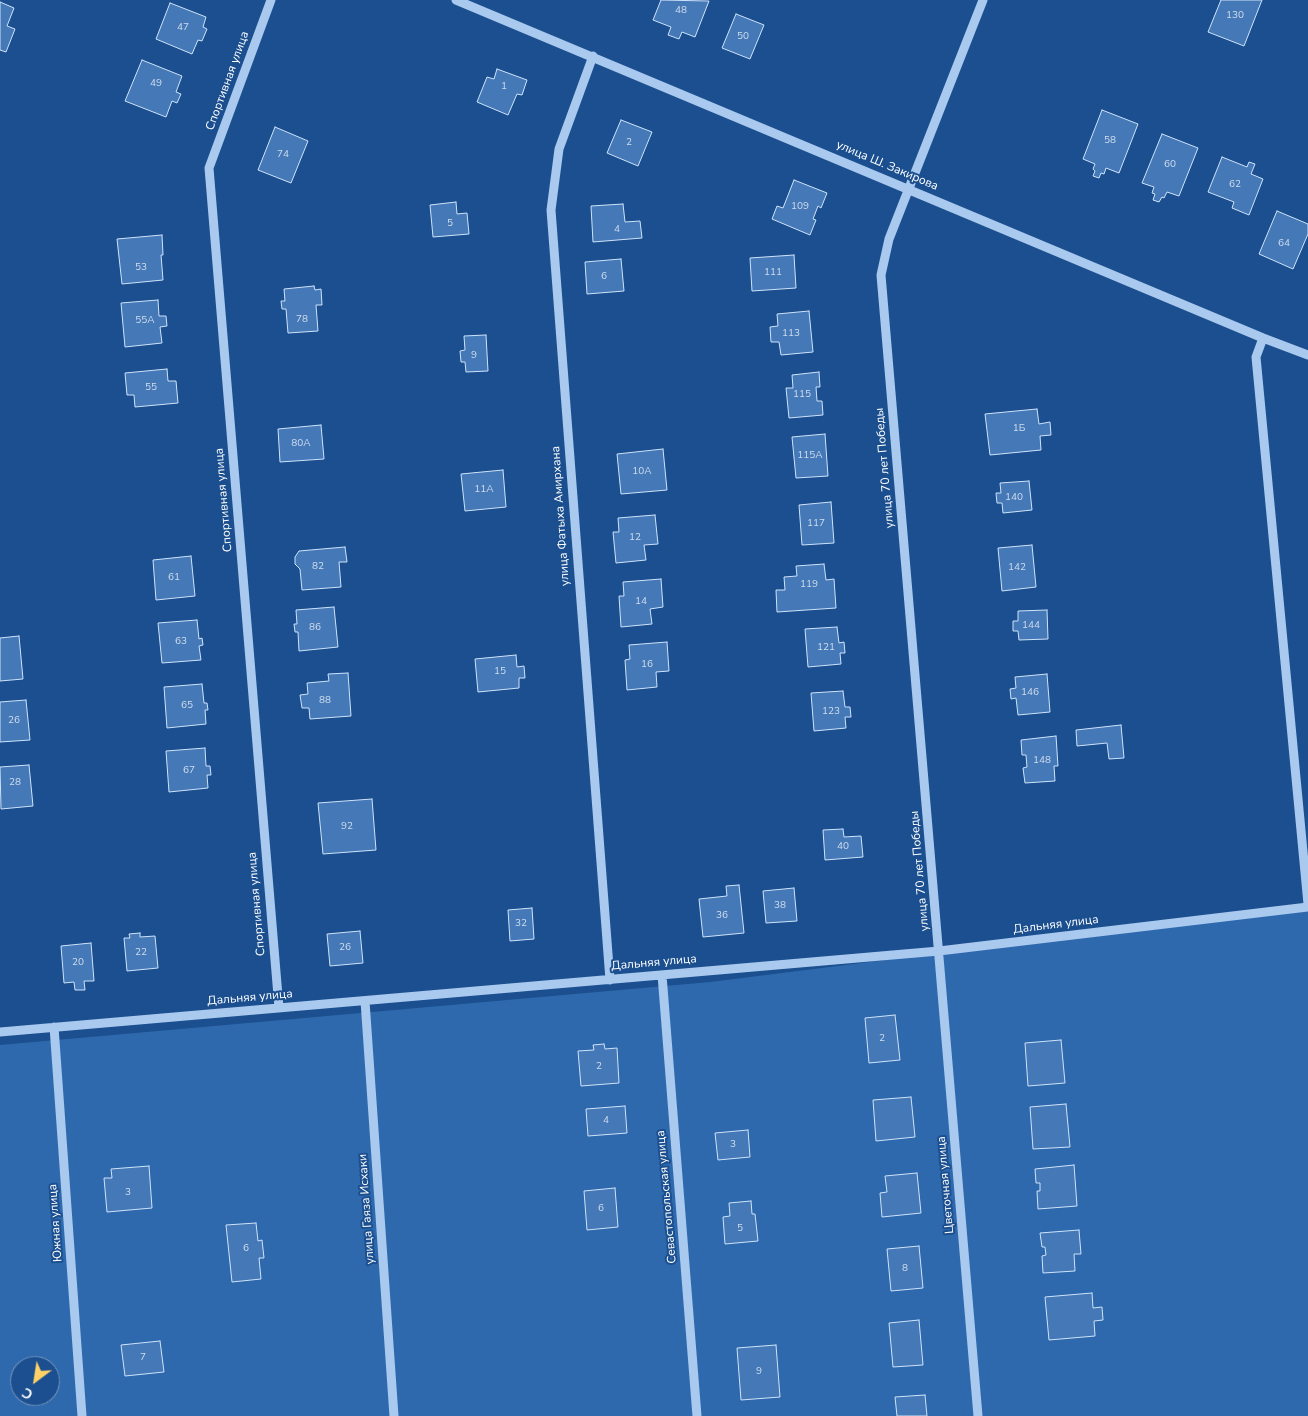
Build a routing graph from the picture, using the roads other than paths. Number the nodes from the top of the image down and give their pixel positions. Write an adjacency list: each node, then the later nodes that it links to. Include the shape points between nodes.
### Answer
1 (271, 0): 13 (street, Спортивная улица, via 209,168)
2 (456, 0): 4 (street, улица Ш. Закирова)
3 (984, 0): 5 (street, улица 70 лет Победы)
4 (593, 56): 5 (street, улица Ш. Закирова); 11 (street, улица Фатыха Амирхана, via 559,149 550,210)
5 (909, 189): 6 (street, улица Ш. Закирова); 9 (street, улица 70 лет Победы, via 889,239 881,274)
6 (1263, 338): 7 (street, улица Ш. Закирова); 8 (street, via 1256,358)
7 (1308, 355)
8 (1308, 906): 9 (street, Дальняя улица)
9 (939, 951): 10 (street, Дальняя улица); 19 (street, Цветочная улица)
10 (662, 976): 11 (street, Дальняя улица); 18 (street, Севастопольская улица)
11 (610, 980): 12 (street, Дальняя улица)
12 (365, 1001): 13 (street, Дальняя улица); 17 (street, улица Гаяза Исхаки)
13 (279, 1008): 14 (street, Дальняя улица)
14 (54, 1028): 15 (street, Дальняя улица); 16 (street, Южная улица)
15 (0, 1032)
16 (82, 1416)
17 (394, 1416)
18 (697, 1416)
19 (978, 1416)

